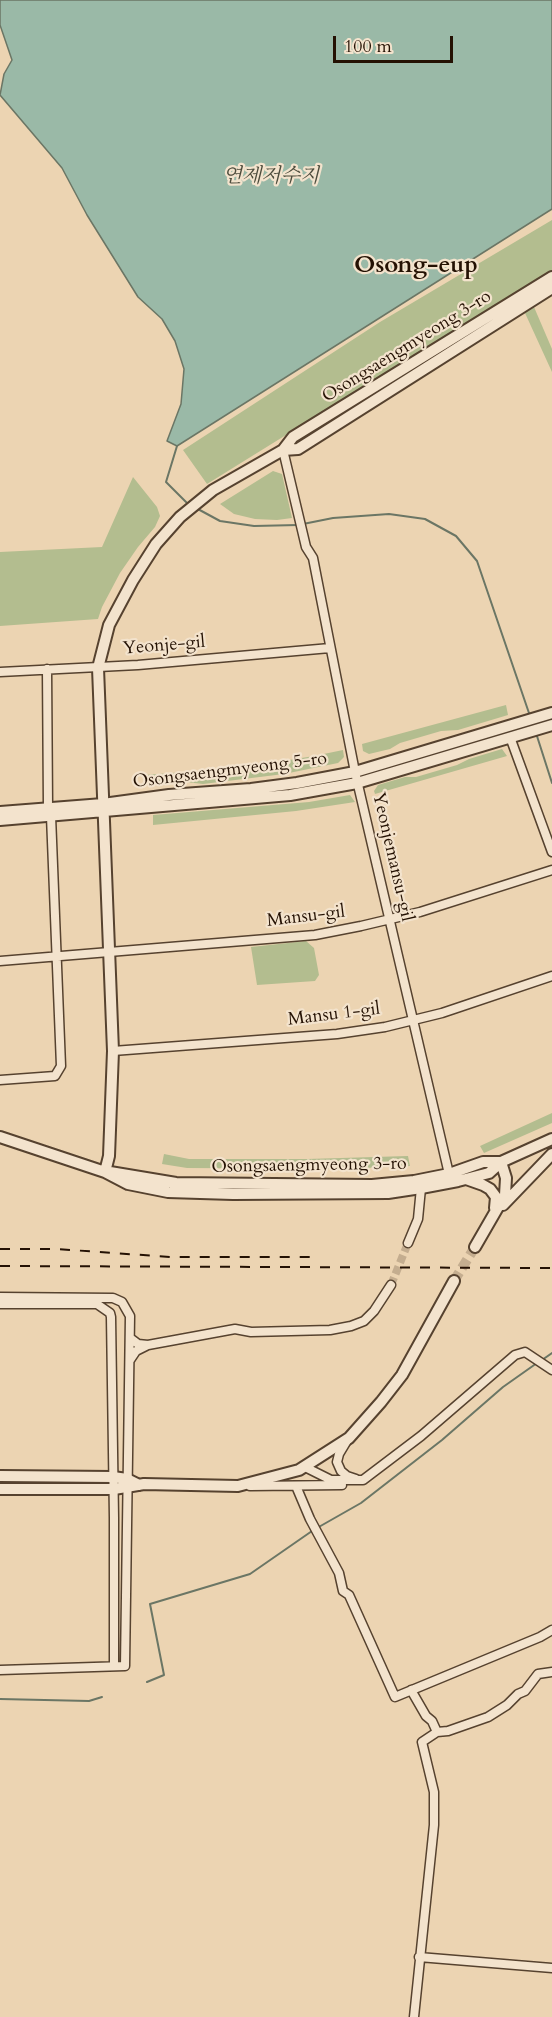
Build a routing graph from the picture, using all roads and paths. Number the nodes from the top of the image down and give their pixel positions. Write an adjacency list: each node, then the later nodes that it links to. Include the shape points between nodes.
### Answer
1 (552, 277): 3 (street, Osongsaengmyeong 3-ro, via 293,437)
2 (552, 288): 3 (street, Osongsaengmyeong 3-ro, via 298,449)
3 (283, 450): 4 (street, Yeonjemansu-gil, via 306,546 313,558); 5 (street, Osongsaengmyeong 3-ro, via 213,490 180,517 156,544 109,625)
4 (330, 648): 5 (street, Yeonje-gil); 11 (street, Yeonjemansu-gil)
5 (98, 668): 6 (street, Yeonje-gil); 13 (street)
6 (47, 669): 7 (street, Yeonje-gil); 15 (street)
7 (0, 672)
8 (548, 720): 9 (street, Osongsaengmyeong 5-ro)
9 (522, 728): 10 (street, Osongsaengmyeong 5-ro); 11 (street, Osongsaengmyeong 5-ro)
10 (510, 737): 12 (street, Osongsaengmyeong 5-ro); 17 (street)
11 (355, 772): 12 (street, Yeonjemansu-gil); 13 (street, Osongsaengmyeong 5-ro, via 251,789 169,795)
12 (357, 783): 13 (street, Osongsaengmyeong 5-ro, via 290,795); 19 (street, Yeonjemansu-gil)
13 (103, 808): 15 (street, Osongsaengmyeong 5-ro); 20 (street)
14 (0, 812): 15 (street, Osongsaengmyeong 5-ro)
15 (49, 812): 16 (street, Osongsaengmyeong 5-ro); 21 (street)
16 (0, 820)
17 (552, 852)
18 (552, 870): 19 (street, Mansu-gil)
19 (390, 920): 20 (street, Mansu-gil, via 315,935); 24 (street, Yeonjemansu-gil)
20 (110, 951): 21 (street, Mansu-gil); 25 (street)
21 (56, 956): 22 (street, Mansu-gil); 26 (street, via 61,1066 55,1076)
22 (0, 961)
23 (552, 976): 24 (street, Mansu 1-gil)
24 (412, 1021): 25 (street, Mansu 1-gil, via 337,1034); 32 (street, Yeonjemansu-gil)
25 (113, 1051): 31 (street)
26 (0, 1080)
27 (0, 1137): 31 (street)
28 (552, 1139): 30 (street)
29 (552, 1154): 35 (street)
30 (501, 1162): 32 (street, Osongsaengmyeong 3-ro, via 483,1162); 33 (street, Osongsaengmyeong 3-ro, via 489,1173); 35 (street, via 505,1194)
31 (105, 1172): 32 (street, Osongsaengmyeong 3-ro, via 176,1183 235,1185 372,1185); 34 (street, Osongsaengmyeong 3-ro, via 128,1184 168,1192 388,1193)
32 (449, 1174)
33 (466, 1179): 34 (street, Osongsaengmyeong 3-ro); 35 (street, via 490,1189 496,1197)
34 (421, 1188): 36 (street, via 418,1219)
35 (495, 1214): 37 (street)
36 (408, 1243)
37 (475, 1247)
38 (454, 1281): 46 (street, via 402,1375)
39 (391, 1285): 43 (street, via 375,1311 351,1326 330,1330 235,1329)
40 (0, 1297): 42 (street, via 113,1298 127,1308)
41 (0, 1304): 49 (street, via 97,1304 110,1313)
42 (130, 1338): 43 (street); 44 (street)
43 (148, 1345): 44 (street)
44 (129, 1360): 51 (street)
45 (552, 1370): 50 (street, via 525,1352 515,1355)
46 (349, 1438): 47 (street); 50 (street, via 337,1462 347,1476)
47 (305, 1467): 50 (street, via 332,1480); 52 (street)
48 (0, 1476): 49 (street)
49 (113, 1477): 51 (street); 55 (street)
50 (363, 1480): 53 (street)
51 (127, 1483): 52 (street); 55 (street); 57 (street, via 125,1666)
52 (238, 1486): 53 (street)
53 (296, 1486): 60 (street, via 395,1697)
54 (0, 1489): 55 (street)
55 (114, 1489): 57 (street)
56 (552, 1630): 60 (street)
57 (114, 1665): 58 (street)
58 (0, 1670)
59 (552, 1672): 61 (street, via 538,1674 525,1691 488,1717)
60 (411, 1690): 61 (street)
61 (437, 1732): 62 (street, via 422,1742 434,1792 434,1825)
62 (419, 1957): 63 (street); 64 (street)
63 (552, 1968)
64 (414, 2017)

